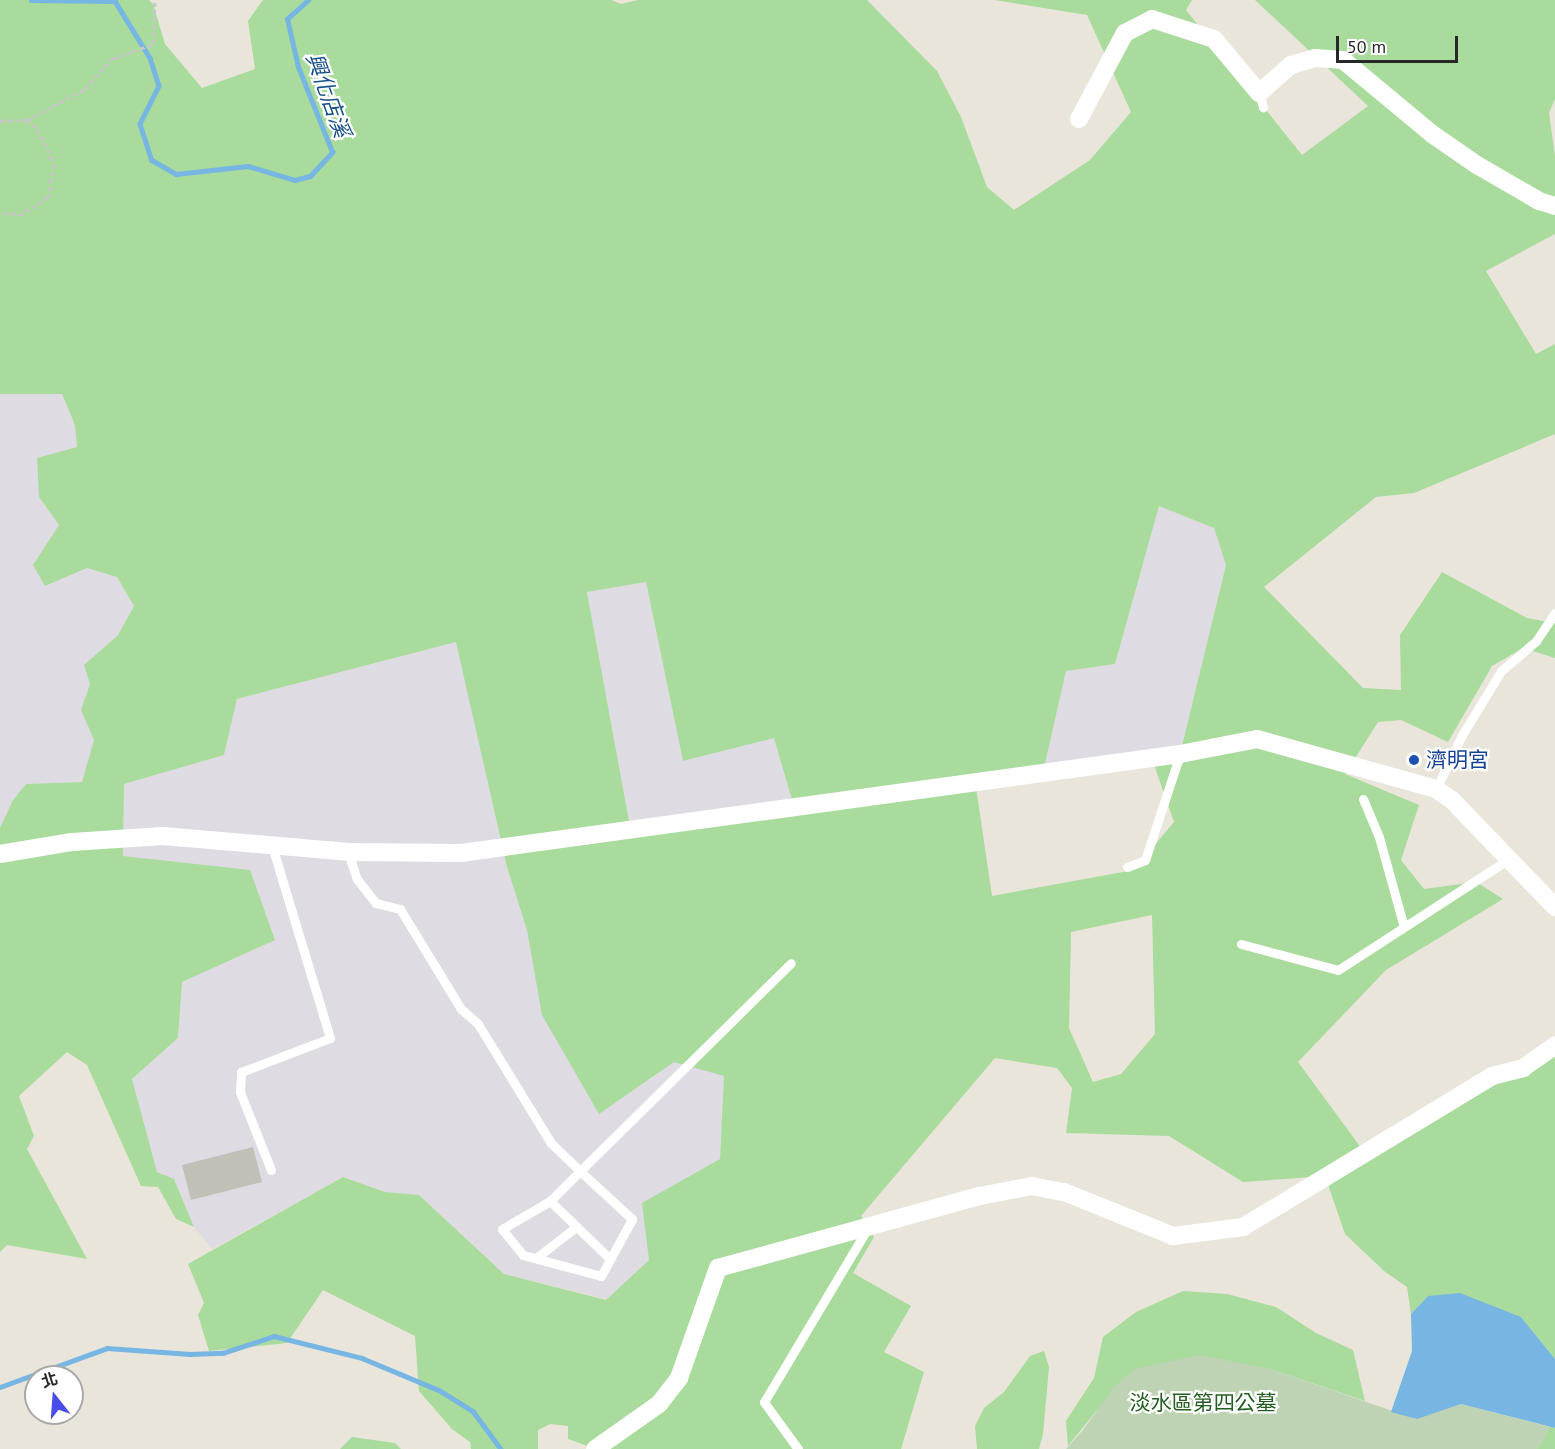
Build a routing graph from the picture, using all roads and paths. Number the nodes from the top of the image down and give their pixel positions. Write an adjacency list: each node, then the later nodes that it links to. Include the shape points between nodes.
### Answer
1 (156, 0): 3 (path, via 153,44 112,59 84,89)
2 (1079, 119): 5 (street, via 1125,33 1152,19 1214,39 1261,100 1291,65 1315,58 1343,60 1468,159 1539,201)
3 (27, 120): 4 (path); 6 (path, via 38,129 54,164 48,197 23,214)
4 (0, 121)
5 (1555, 206)
6 (0, 213)
7 (1555, 613): 9 (lane, via 1536,641 1501,670 1462,735)
8 (1180, 754): 9 (street, via 1257,740); 12 (street, via 461,853); 15 (lane, via 1145,860)
9 (1436, 789): 14 (street)
10 (1363, 799): 17 (lane, via 1380,837)
11 (272, 846): 12 (street); 13 (street, via 163,836 72,842); 21 (lane, via 330,1038 241,1072 240,1092)
12 (348, 852): 22 (lane, via 357,879 376,903 400,909 461,1009 478,1024 550,1143)
13 (0, 854)
14 (1509, 859): 16 (street); 17 (lane)
15 (1127, 867)
16 (1555, 907)
17 (1404, 927): 18 (lane, via 1338,970)
18 (1241, 944)
19 (790, 963): 22 (lane)
20 (1555, 1046): 25 (street, via 1523,1068 1492,1076 1243,1227 1173,1236 1064,1192 1032,1186)
21 (271, 1170)
22 (580, 1171): 23 (lane); 27 (lane, via 632,1219)
23 (550, 1202): 24 (lane); 26 (lane, via 502,1229 523,1255)
24 (576, 1227): 26 (lane); 27 (lane)
25 (868, 1227): 28 (street, via 718,1268 679,1378 659,1404); 29 (lane, via 764,1402)
26 (536, 1258): 27 (lane, via 601,1276)
27 (609, 1258)
28 (595, 1449)
29 (798, 1449)

